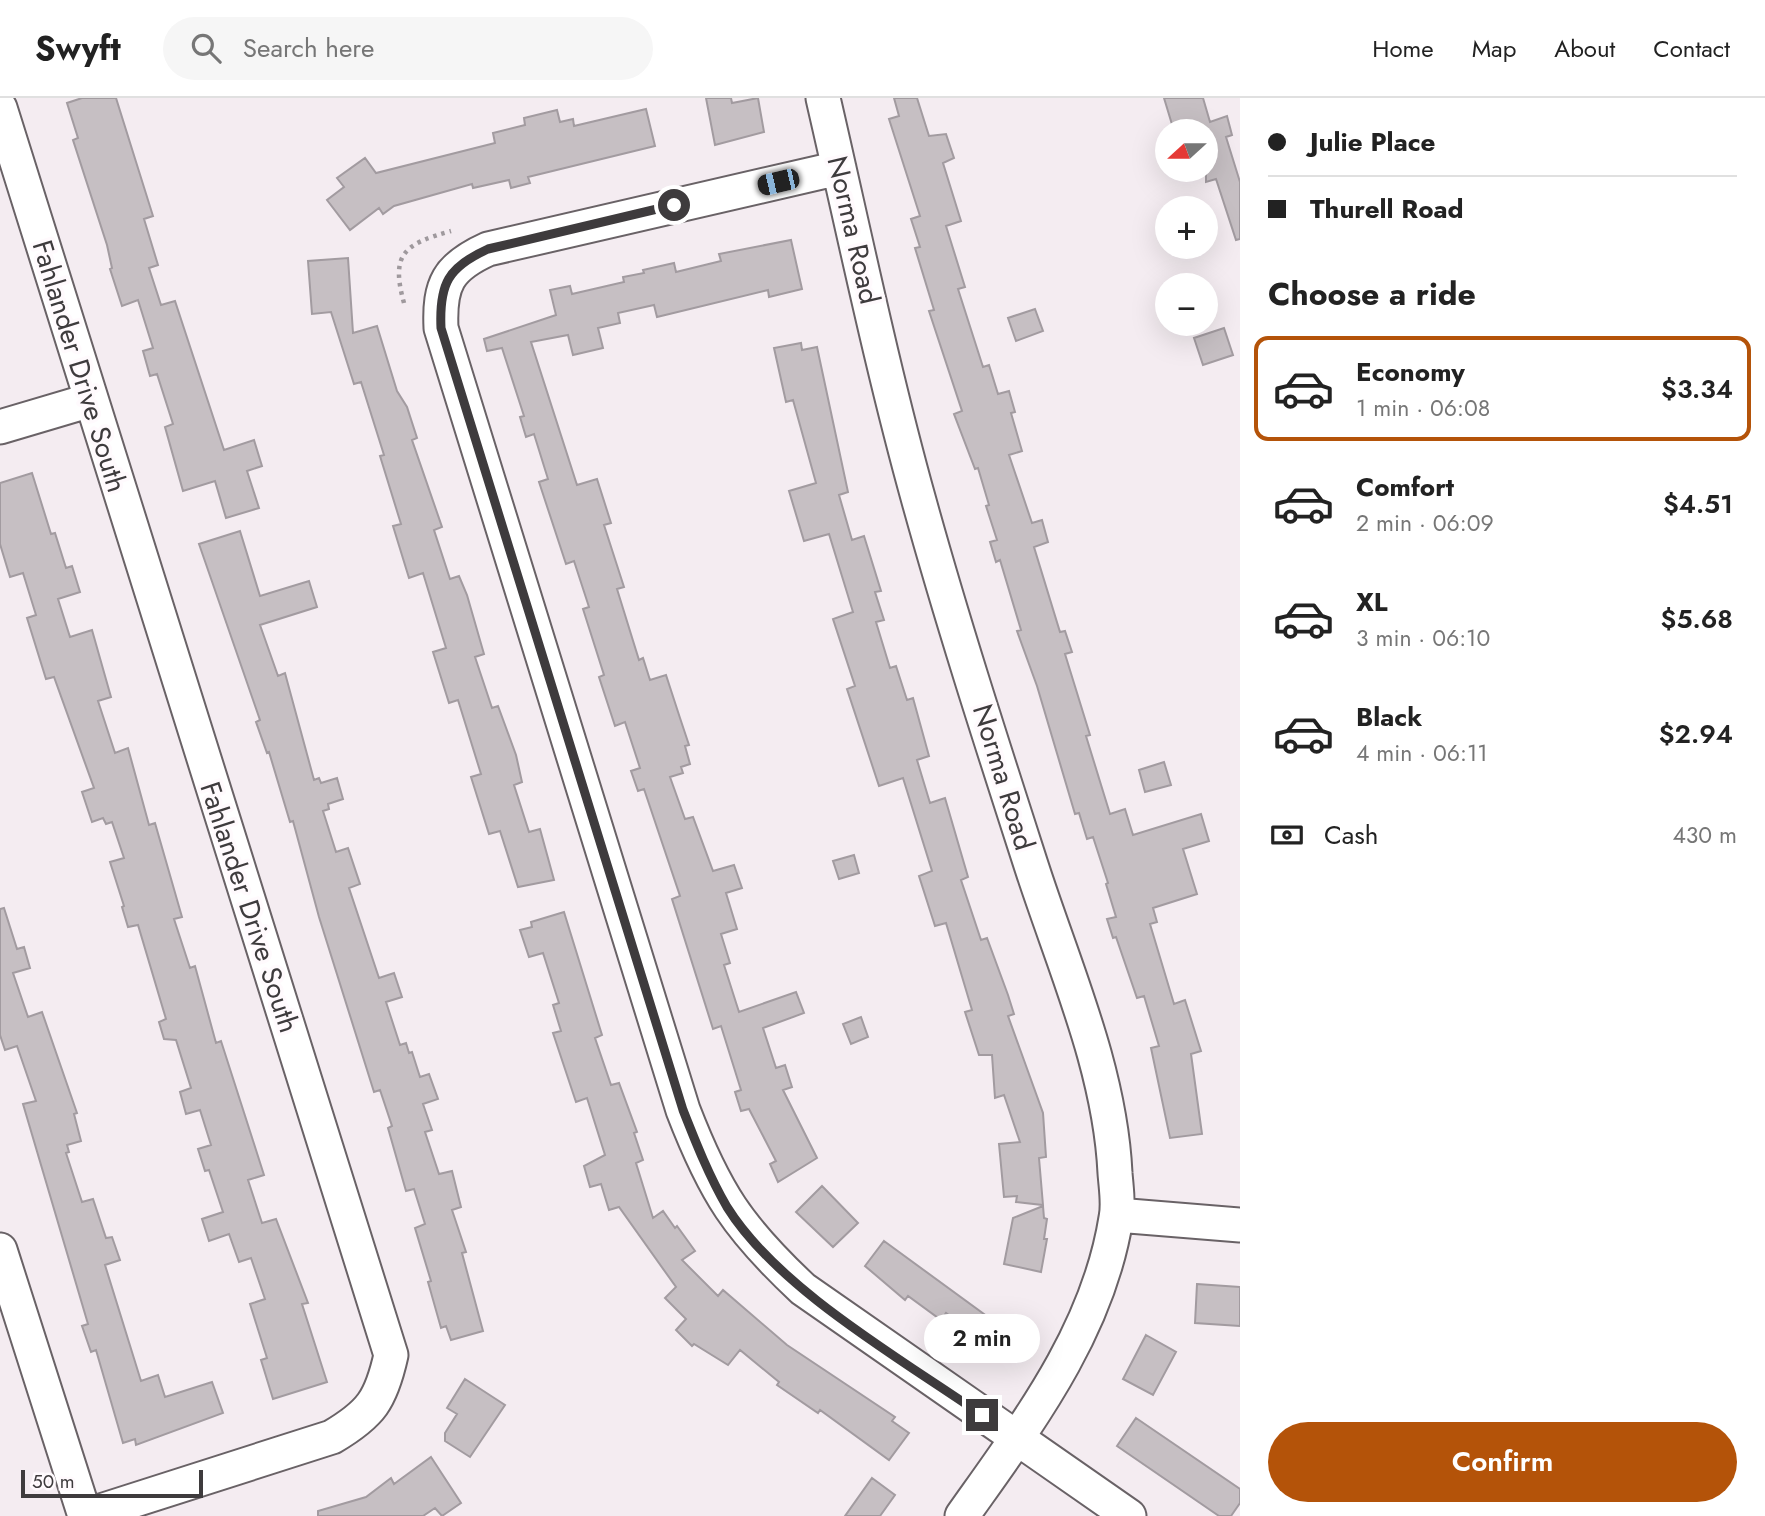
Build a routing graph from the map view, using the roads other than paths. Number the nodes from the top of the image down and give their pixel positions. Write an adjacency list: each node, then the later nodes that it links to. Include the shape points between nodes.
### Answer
1 (823, 98): 3 (street, Norma Road)
2 (0, 108): 4 (street, Fahlander Drive South)
3 (839, 168): 6 (street, Norma Road, via 919,500 1091,1043 1107,1108); 9 (street, via 488,249 463,261 446,283 440,305 441,328 679,1097 704,1163 728,1208 757,1246 803,1289)
4 (91, 400): 5 (street); 10 (street, Fahlander Drive South, via 391,1355 376,1400 362,1419 332,1437)
5 (0, 428)
6 (1117, 1215): 7 (street); 9 (street, Norma Road, via 1099,1286 1079,1336)
7 (1240, 1225)
8 (0, 1250): 10 (street)
9 (1016, 1440): 11 (street, Norma Road); 12 (street)
10 (85, 1516)
11 (962, 1516)
12 (1129, 1516)

